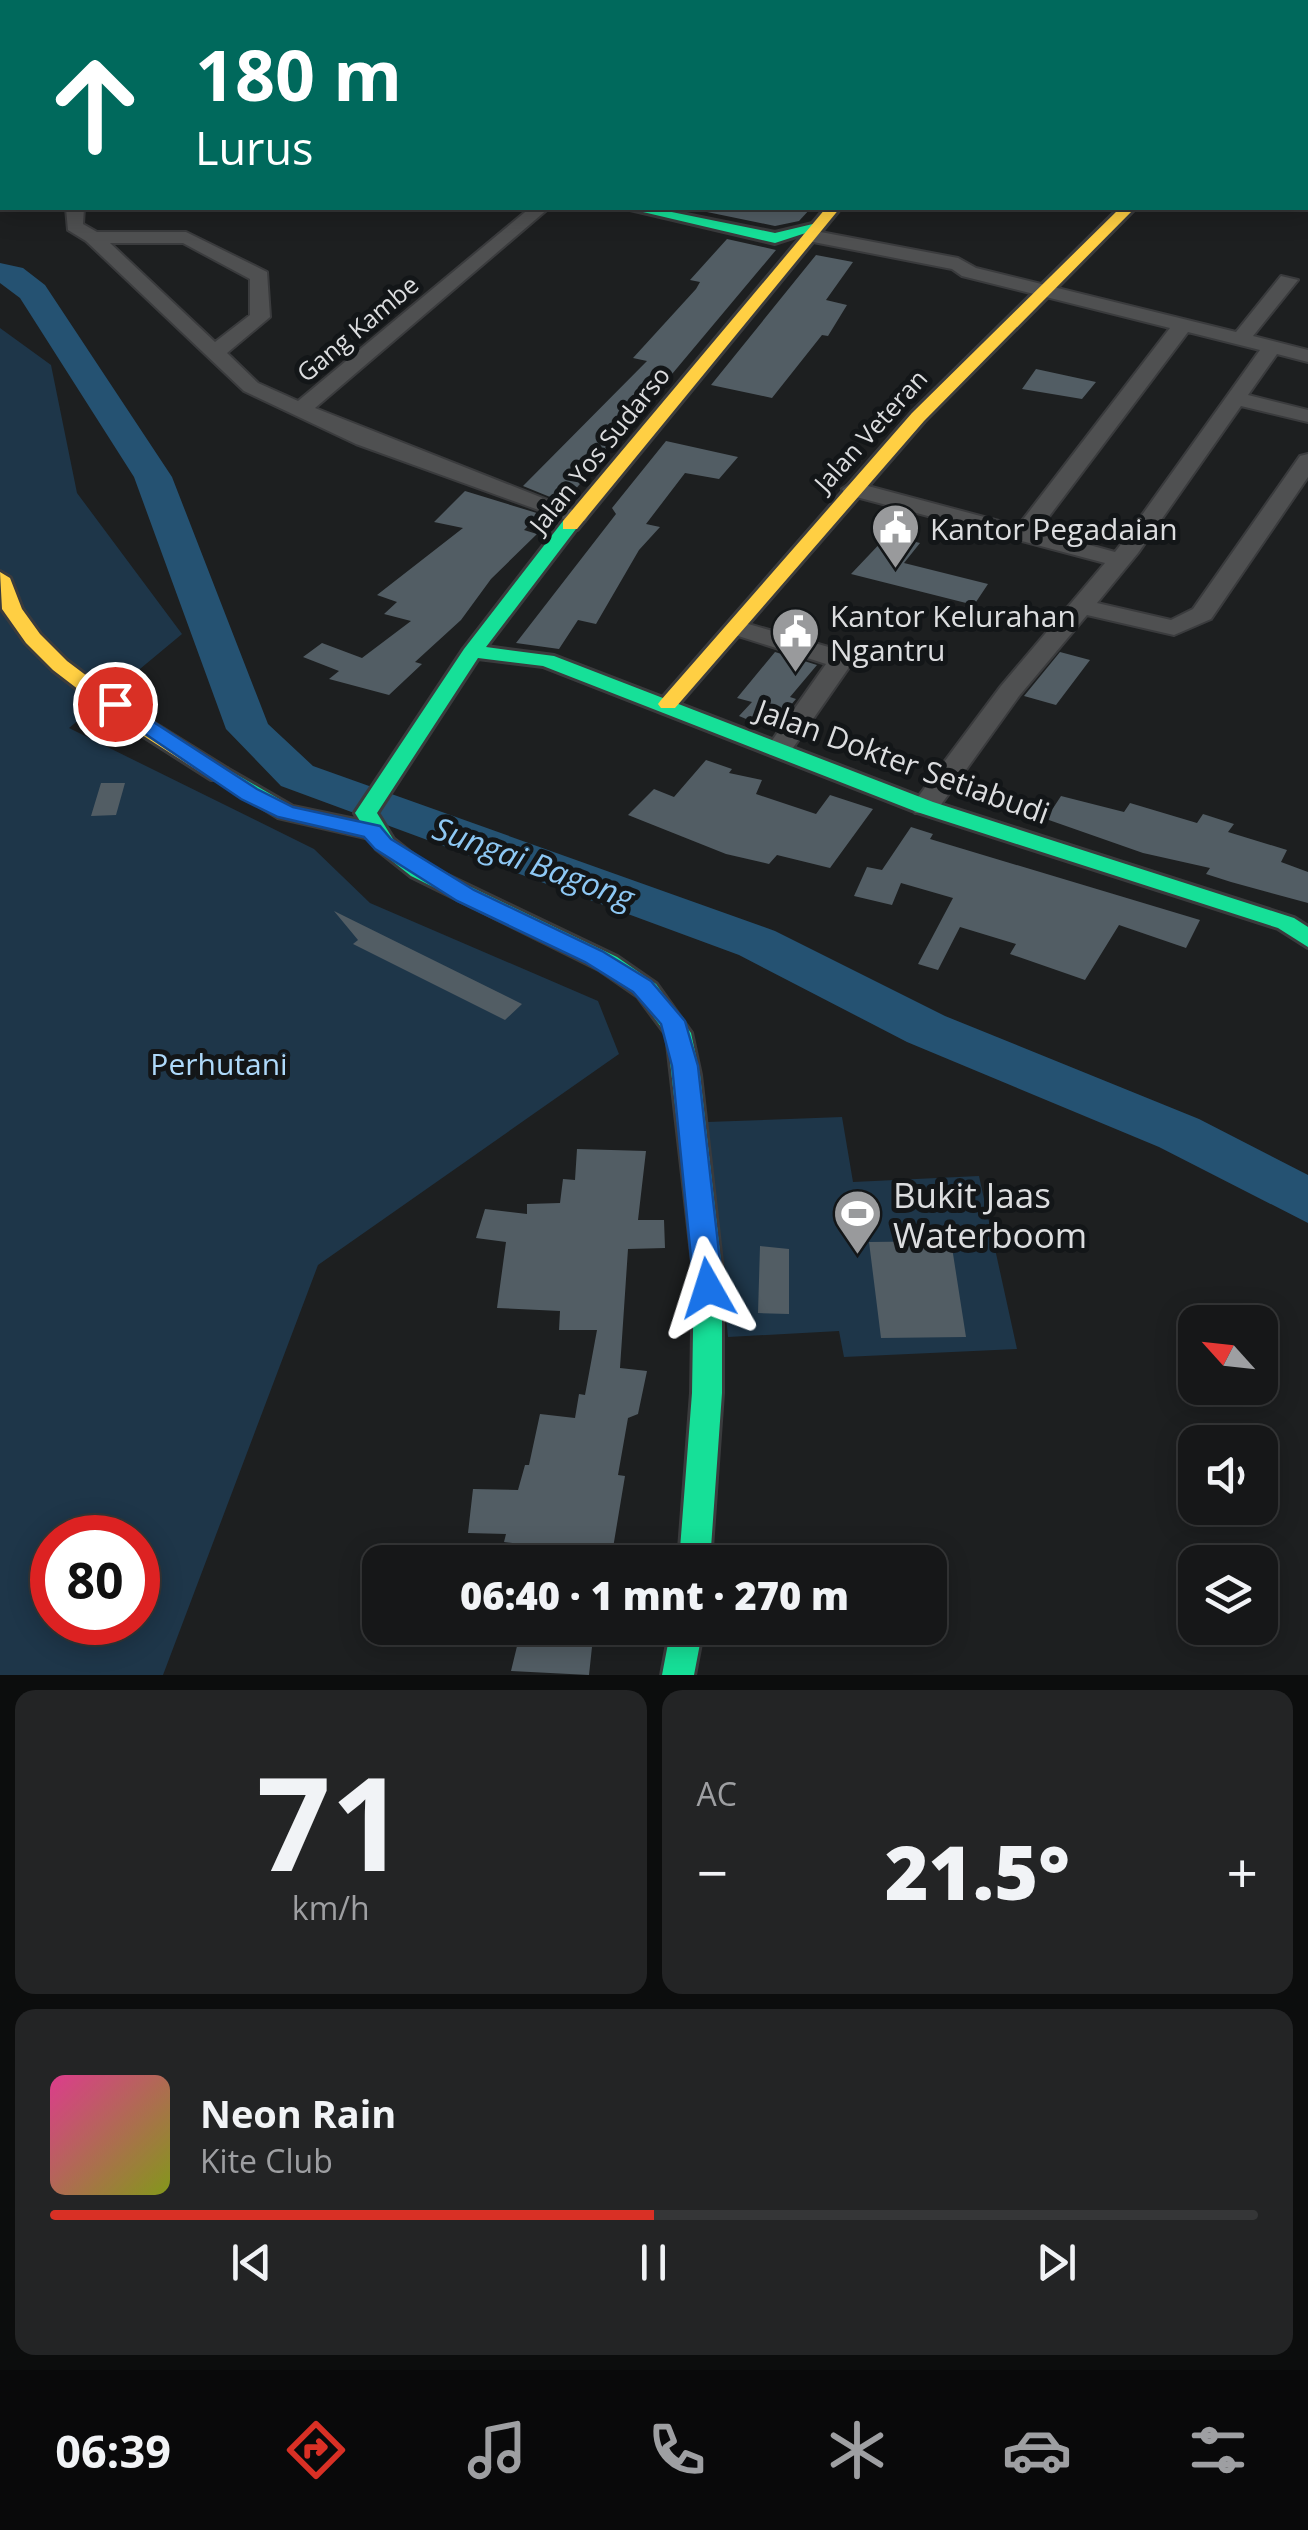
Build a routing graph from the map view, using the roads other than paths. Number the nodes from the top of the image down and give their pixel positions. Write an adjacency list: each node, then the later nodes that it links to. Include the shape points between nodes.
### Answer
1 (75, 210): 9 (street, via 74,226)
2 (538, 210): 19 (street, Gang Kambe)
3 (652, 210): 6 (main road)
4 (830, 210): 7 (main road, Jalan Yos Sudarso)
5 (1126, 210): 12 (main road, Jalan Veteran)
6 (683, 213): 8 (main road)
7 (814, 231): 8 (main road, via 789,238); 10 (main road, Jalan Yos Sudarso); 12 (street)
8 (751, 235): 10 (main road, via 778,249)
9 (93, 237): 16 (street); 16 (street, via 176,235 260,276 260,317)
10 (784, 267): 23 (main road, Jalan Yos Sudarso)
11 (1288, 280): 14 (street)
12 (1041, 290): 13 (street); 22 (main road, Jalan Veteran)
13 (1182, 326): 14 (street); 24 (street)
14 (1240, 340): 15 (street)
15 (1272, 347): 17 (street); 18 (street)
16 (213, 354): 19 (street, via 251,387)
17 (1308, 356)
18 (1234, 398): 20 (street); 25 (street)
19 (298, 412): 23 (street, Gang Kambe)
20 (1308, 416)
21 (1308, 460): 27 (street, via 1202,614 1189,623 1166,627)
22 (853, 489): 24 (street); 28 (main road, Jalan Veteran)
23 (577, 516): 29 (main road, Jalan Yos Sudarso)
24 (1022, 535): 25 (street)
25 (1119, 560): 27 (street)
26 (0, 578): 33 (main road, via 4,596 46,653 249,794 286,812)
27 (1080, 606): 32 (street)
28 (738, 628): 30 (main road, Jalan Veteran); 31 (street, via 830,655 840,664)
29 (474, 651): 30 (main road, Jalan Dokter Setiabudi, via 547,660); 33 (main road, Jalan Yos Sudarso, via 414,730)
30 (668, 704): 31 (main road, Jalan Dokter Setiabudi)
31 (779, 749): 32 (main road, Jalan Dokter Setiabudi)
32 (926, 807): 34 (main road, Jalan Dokter Setiabudi, via 1286,923)
33 (369, 822): 35 (main road, via 383,844 465,895 642,986 673,1021 685,1066 708,1288 706,1436)
34 (1308, 938)
35 (696, 1545)
36 (684, 1645): 37 (main road)
37 (678, 1675)

